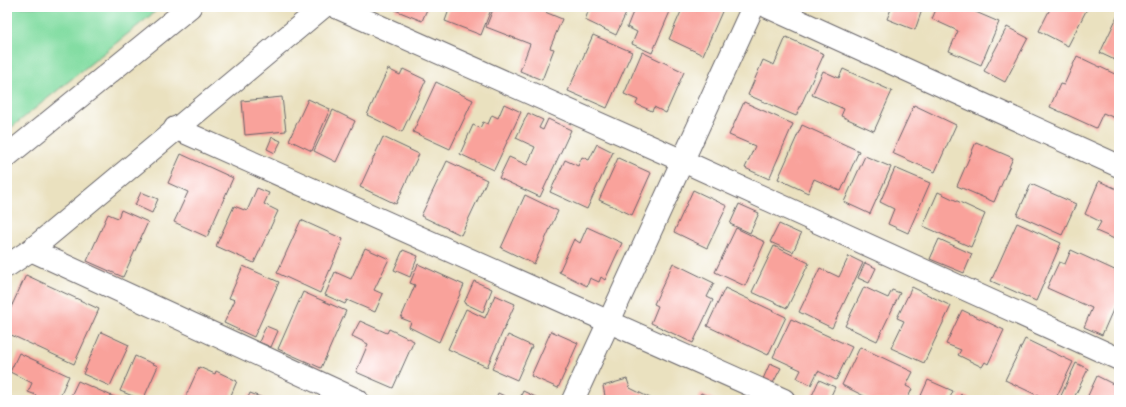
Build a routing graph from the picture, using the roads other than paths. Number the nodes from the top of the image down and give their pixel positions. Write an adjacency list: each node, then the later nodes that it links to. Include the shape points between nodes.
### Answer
1 (190, 7): 7 (street)
2 (323, 7): 6 (street)
3 (336, 7): 8 (street)
4 (753, 7): 8 (street)
5 (768, 7): 9 (street)
6 (175, 128): 10 (street); 12 (street)
7 (7, 156)
8 (684, 161): 12 (street); 13 (street)
9 (1119, 166)
10 (31, 250): 11 (street); 14 (street)
11 (7, 266)
12 (609, 322): 15 (street); 16 (street)
13 (1119, 359)
14 (357, 400)
15 (573, 400)
16 (784, 400)

